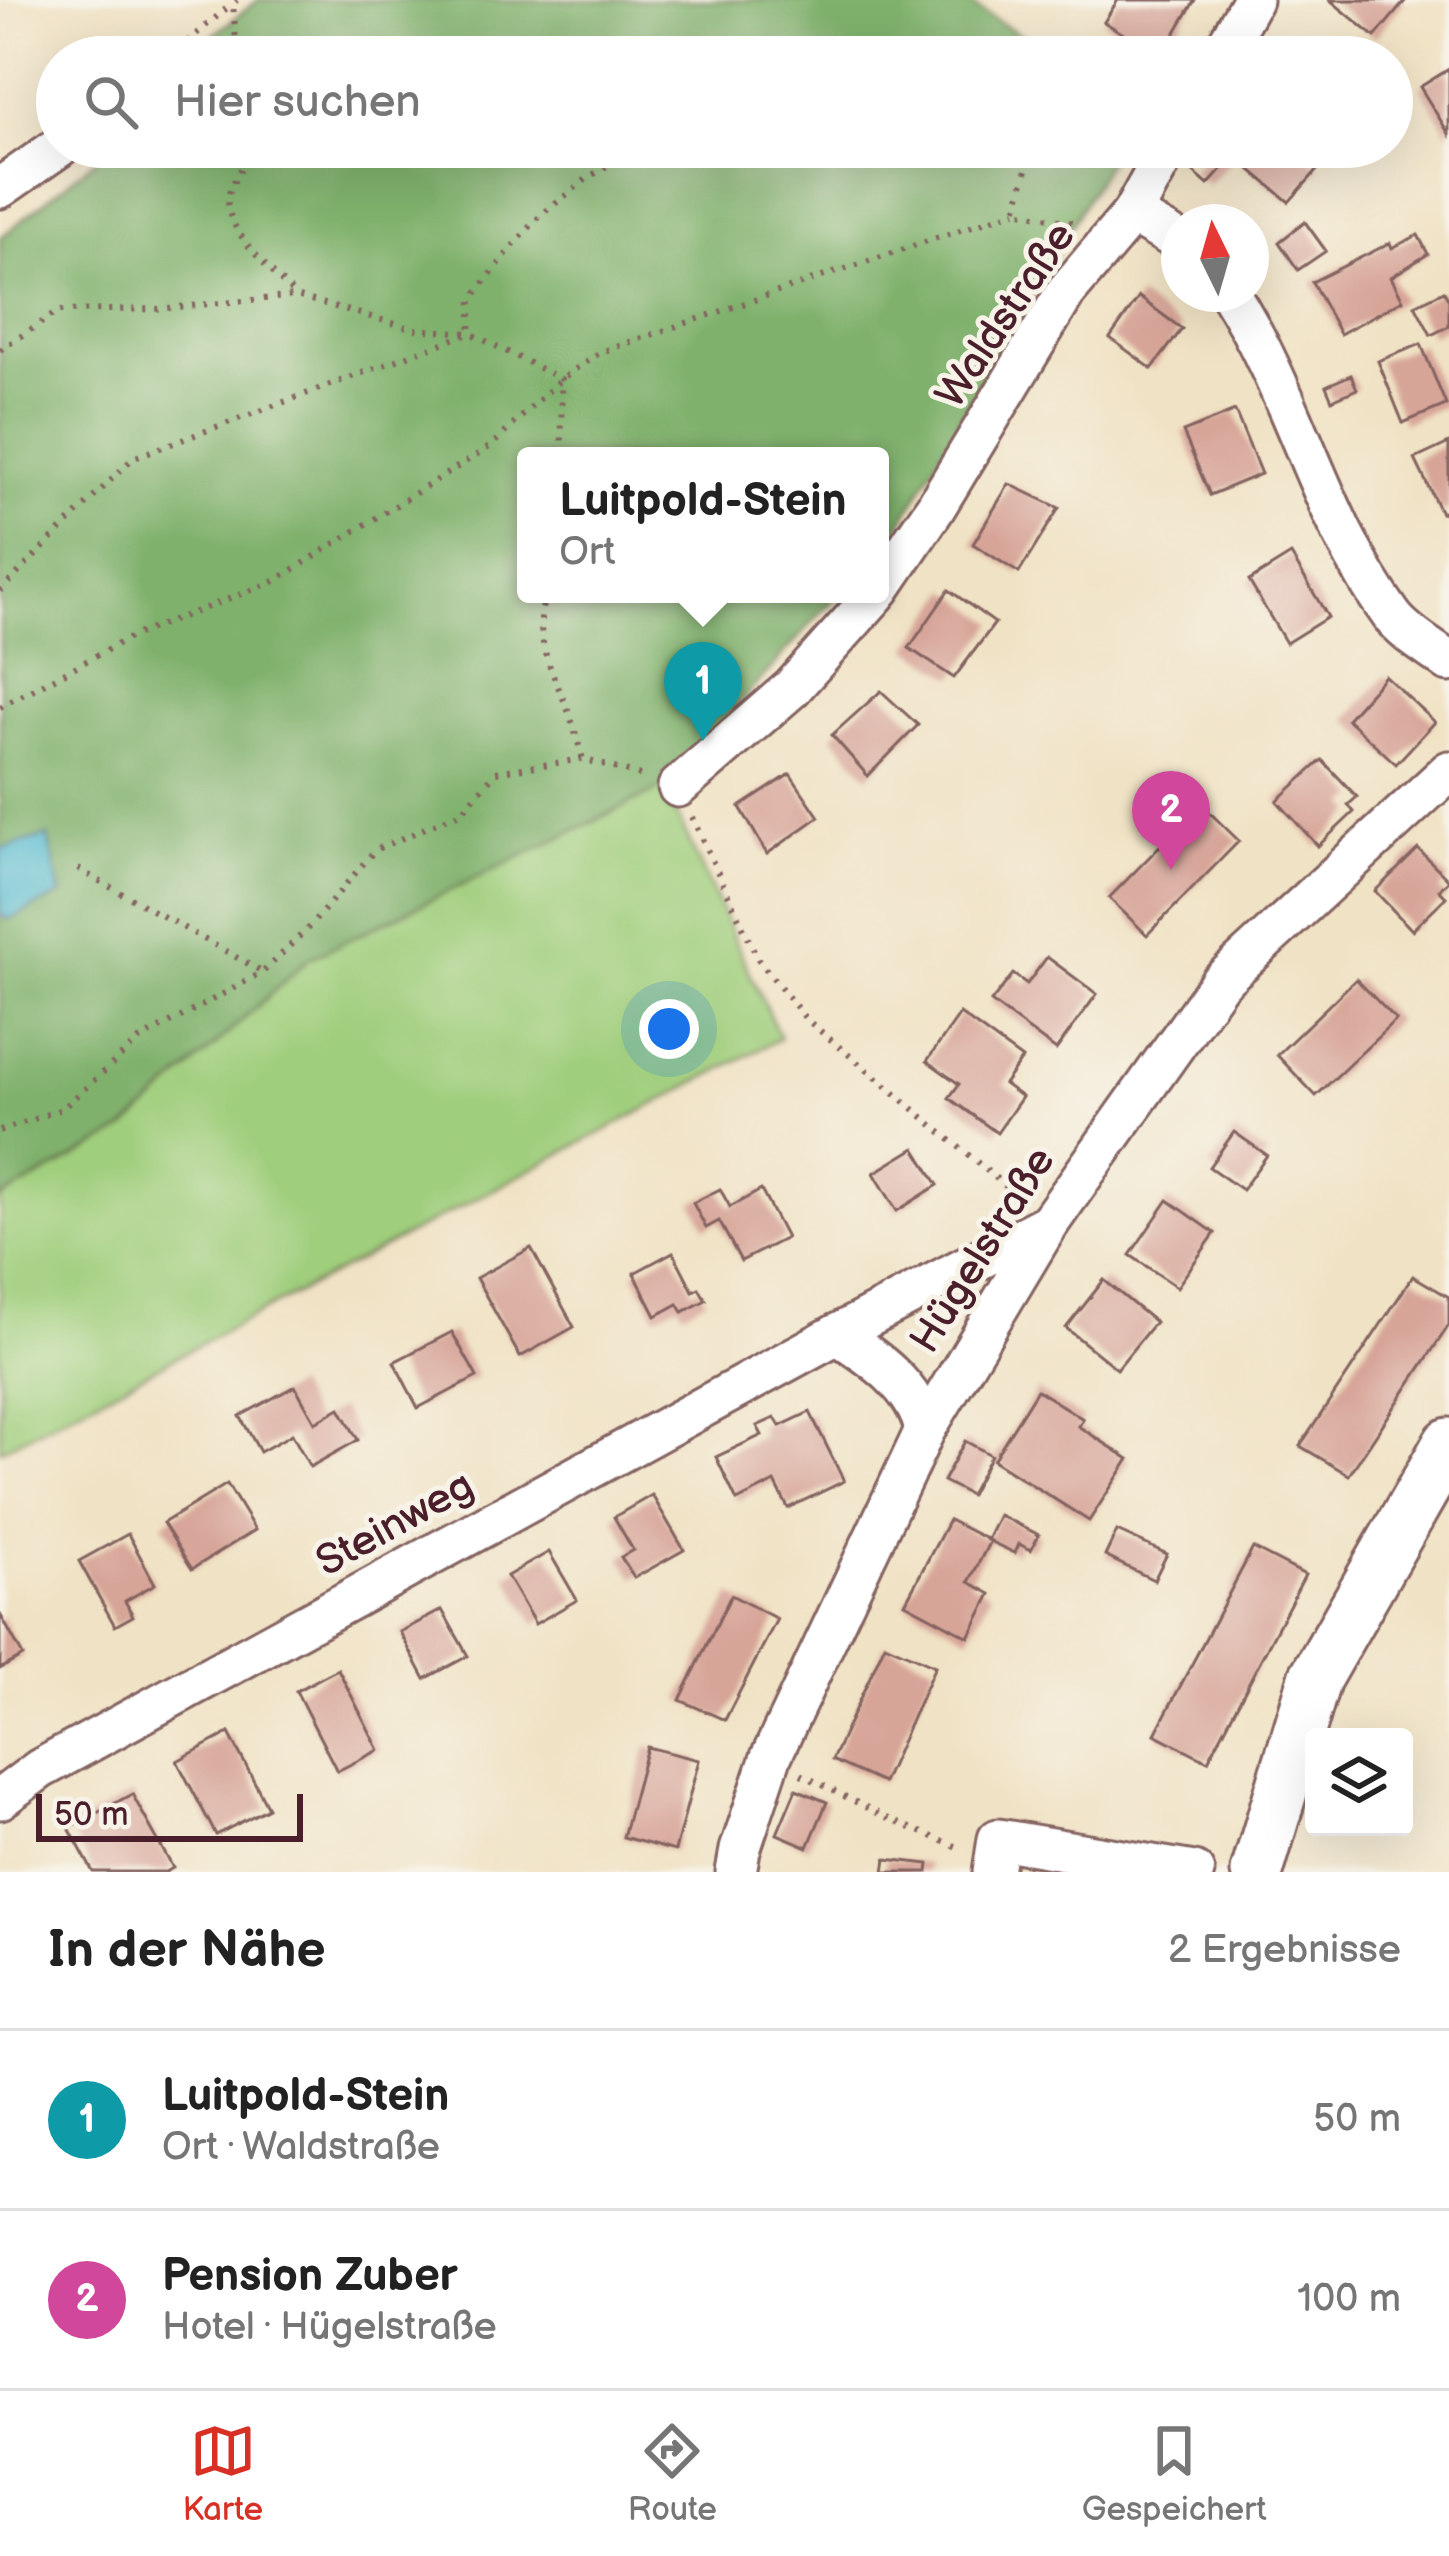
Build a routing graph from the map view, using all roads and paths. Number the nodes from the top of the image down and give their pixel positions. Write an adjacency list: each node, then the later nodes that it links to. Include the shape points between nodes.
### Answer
1 (1252, 0): 5 (street)
2 (234, 2): 3 (path); 4 (path)
3 (194, 36)
4 (236, 36)
5 (1232, 36)
6 (36, 163): 11 (street)
7 (241, 168): 15 (path, via 227,200 230,218)
8 (605, 168): 17 (path, via 526,231 472,299)
9 (1027, 168): 12 (path)
10 (1157, 168): 13 (street, Waldstraße)
11 (0, 188)
12 (1016, 211): 13 (path); 19 (path, via 601,352)
13 (1124, 224): 14 (street, Waldstraße); 21 (street, Waldstraße, via 1066,292)
14 (1161, 235)
15 (296, 296): 17 (path, via 414,329); 18 (path, via 59,311)
16 (1241, 312): 25 (street, via 1340,531 1394,620)
17 (470, 333): 19 (path); 22 (path, via 133,458)
18 (0, 350)
19 (562, 379): 20 (path); 26 (path, via 491,446 274,581 135,635)
20 (562, 447)
21 (889, 576)
22 (0, 591)
23 (543, 603): 27 (path, via 548,666)
24 (868, 603): 29 (street, Waldstraße, via 792,688)
25 (1449, 662)
26 (0, 707)
27 (583, 759): 29 (path); 31 (path, via 496,772 463,812 374,850)
28 (1449, 771): 33 (street, Hügelstraße, via 1220,982)
29 (678, 788): 33 (path, via 758,959 806,1019)
30 (78, 868): 31 (path)
31 (263, 972): 32 (path, via 139,1040 62,1109)
32 (0, 1130)
33 (1049, 1223): 34 (street, Steinweg); 35 (street, Hügelstraße)
34 (837, 1334): 35 (street, via 898,1382 920,1407); 38 (street, Steinweg, via 40,1769)
35 (925, 1430): 37 (street, Hügelstraße)
36 (1449, 1444): 42 (main road, via 1315,1678)
37 (771, 1757): 39 (path); 40 (street, Hügelstraße)
38 (0, 1799)
39 (993, 1867): 41 (street, via 998,1839)
40 (736, 1872)
41 (1194, 1872)
42 (1257, 1872)

